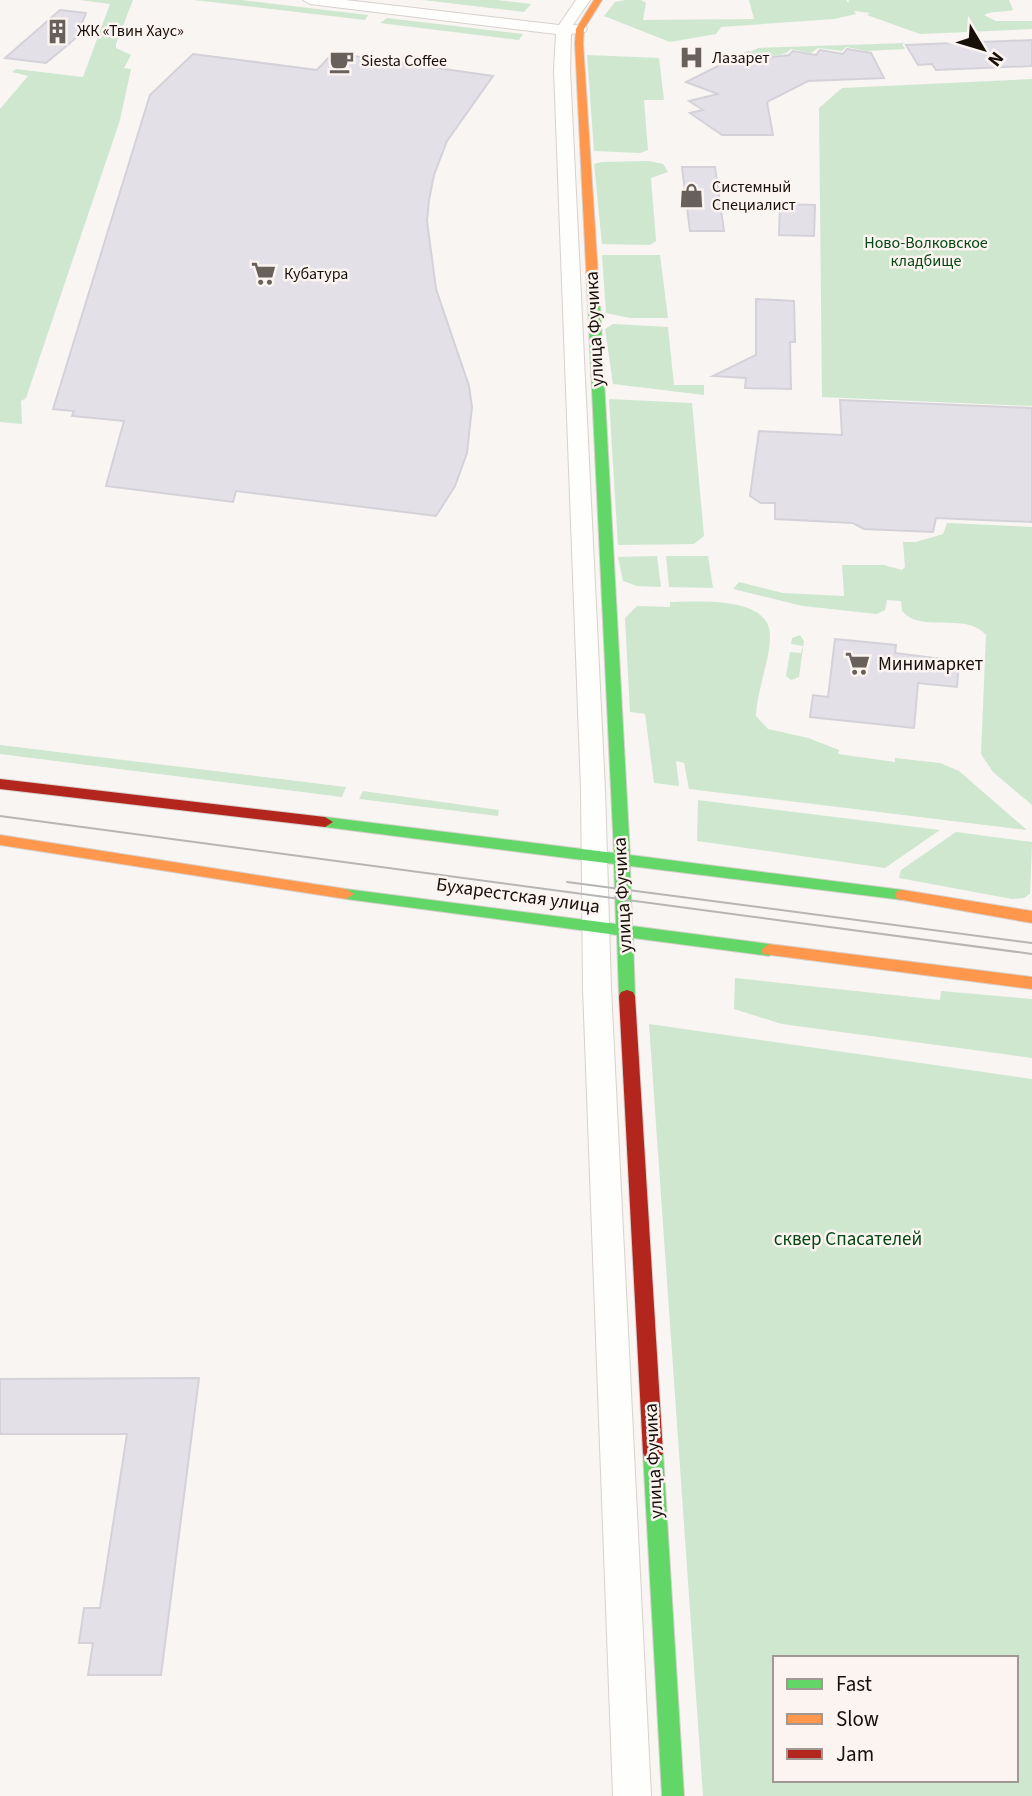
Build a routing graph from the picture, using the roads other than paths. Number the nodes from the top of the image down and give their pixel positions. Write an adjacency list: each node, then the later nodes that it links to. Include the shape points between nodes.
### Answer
1 (310, 0): 5 (street)
2 (362, 0): 5 (street)
3 (583, 0): 5 (street)
4 (598, 0): 5 (street, улица Фучика)
5 (570, 28): 8 (street, улица Фучика, via 562,70); 9 (street, улица Фучика, via 618,747)
6 (0, 784): 8 (street)
7 (0, 840): 11 (street, Бухарестская улица)
8 (593, 855): 9 (street); 11 (street, улица Фучика)
9 (620, 859): 10 (street, via 929,898); 11 (street, улица Фучика)
10 (1032, 917)
11 (611, 930): 12 (street, Бухарестская улица); 13 (street, улица Фучика); 14 (street, улица Фучика)
12 (1032, 983)
13 (632, 1796)
14 (673, 1796)

